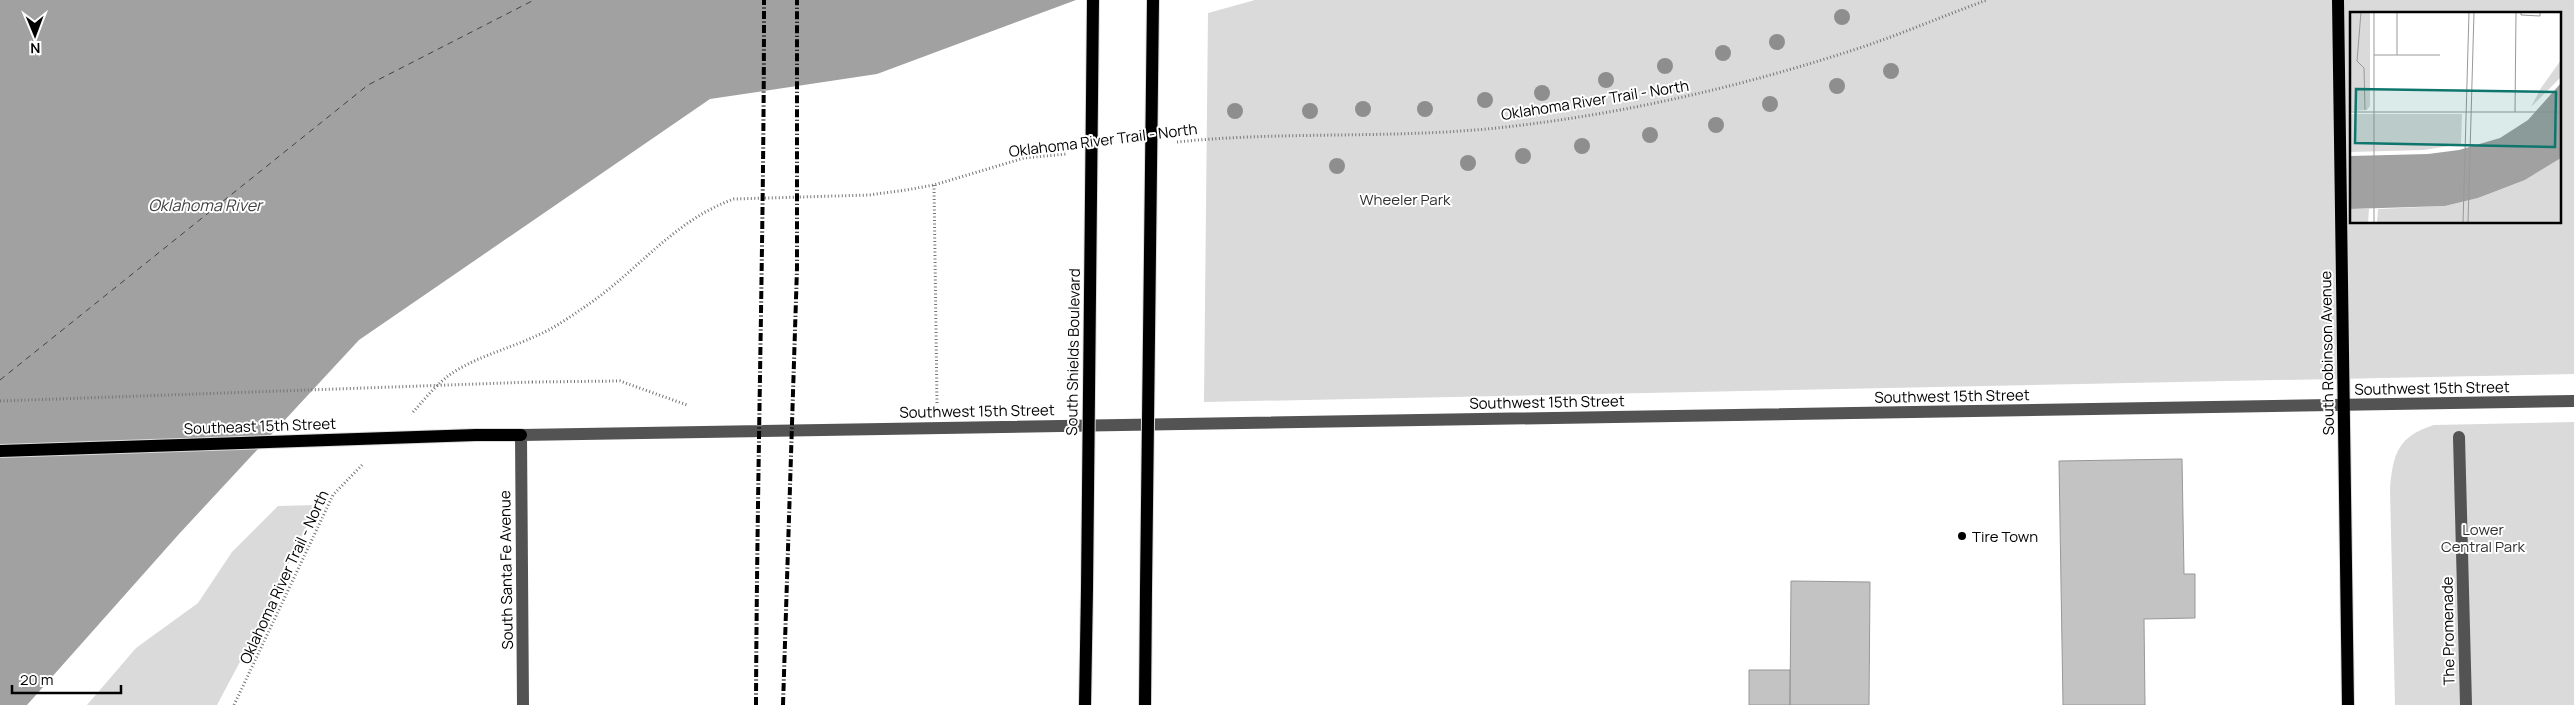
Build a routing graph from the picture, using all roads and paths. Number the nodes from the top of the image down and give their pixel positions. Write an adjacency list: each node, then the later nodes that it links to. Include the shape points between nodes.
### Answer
1 (1093, 0): 20 (main road, South Shields Boulevard, bridge)
2 (1153, 0): 21 (main road, bridge)
3 (1987, 0): 5 (path, Oklahoma River Trail - North, via 1872,44 1710,93 1582,117 1452,132 1241,137)
4 (2338, 0): 12 (main road, South Robinson Avenue)
5 (1169, 143)
6 (1072, 153): 7 (path, Oklahoma River Trail - North, via 1024,158)
7 (934, 185): 10 (path); 13 (path, Oklahoma River Trail - North, via 869,195 734,199 716,206 696,216 589,304 556,326 447,376)
8 (0, 401): 11 (path, bridge, via 620,381)
9 (2574, 401): 12 (street, Southwest 15th Street)
10 (936, 404)
11 (689, 406)
12 (2344, 407): 14 (street, Southwest 15th Street); 22 (main road, South Robinson Avenue)
13 (407, 418)
14 (521, 435): 16 (main road, Southeast 15th Street, bridge); 19 (street, South Santa Fe Avenue)
15 (2459, 437): 23 (street, The Promenade)
16 (0, 451)
17 (366, 460): 18 (path, Oklahoma River Trail - North, via 333,495)
18 (234, 705)
19 (523, 705)
20 (1085, 705)
21 (1145, 705)
22 (2348, 705)
23 (2466, 705)

